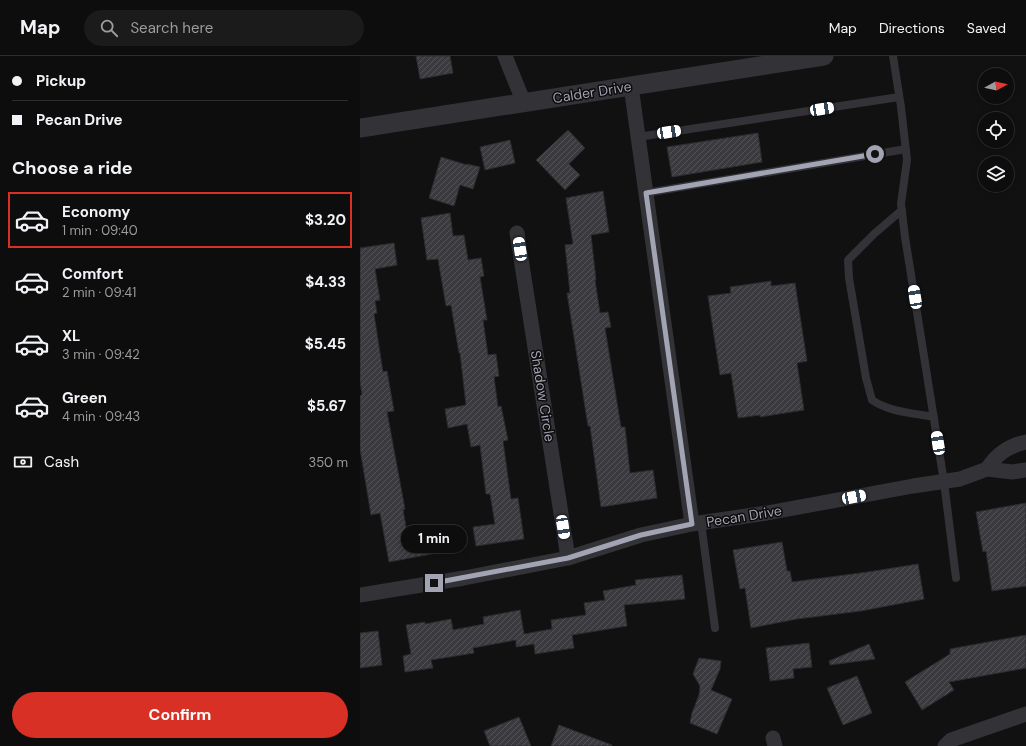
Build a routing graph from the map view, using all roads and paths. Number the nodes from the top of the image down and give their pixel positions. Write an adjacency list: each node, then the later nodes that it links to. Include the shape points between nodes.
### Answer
1 (504, 56): 6 (street)
2 (824, 56): 4 (street, Calder Drive)
3 (893, 56): 5 (lane)
4 (631, 86): 6 (street, Calder Drive); 8 (street)
5 (899, 97): 8 (lane); 9 (lane)
6 (524, 103): 7 (street, Calder Drive)
7 (360, 128)
8 (638, 137): 10 (street)
9 (906, 149): 10 (lane); 11 (lane)
10 (646, 193): 18 (street)
11 (902, 210): 13 (lane); 13 (lane, via 848,260 849,278 872,400 892,409)
12 (517, 233): 19 (street, Shadow Circle)
13 (934, 417): 17 (lane)
14 (1026, 442): 15 (street, via 1002,451)
15 (987, 469): 16 (street, Pecan Drive, via 1012,472); 17 (street, Pecan Drive)
16 (1026, 470)
17 (944, 482): 18 (street, Pecan Drive); 20 (lane)
18 (697, 523): 19 (street, Pecan Drive, via 641,535); 22 (lane)
19 (568, 558): 21 (street, Pecan Drive)
20 (956, 578)
21 (360, 595)
22 (715, 628)
23 (1026, 714): 24 (street, via 951,740)
24 (945, 746)

